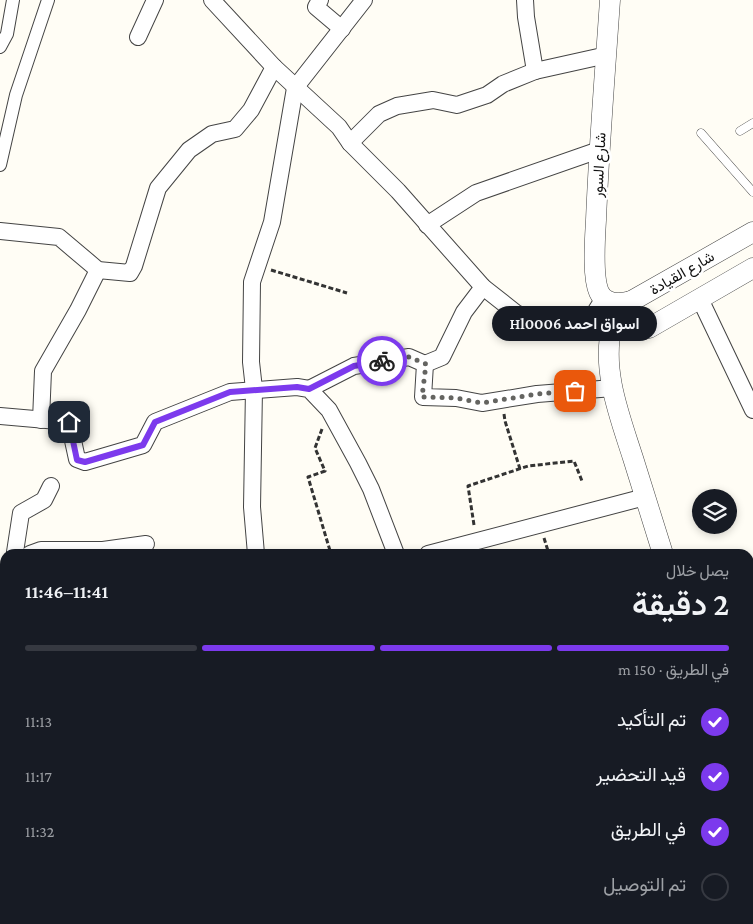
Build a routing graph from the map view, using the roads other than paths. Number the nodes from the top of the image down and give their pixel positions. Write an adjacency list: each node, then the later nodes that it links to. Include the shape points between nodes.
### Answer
1 (13, 0): 11 (street, via 7,34)
2 (48, 0): 21 (street, via 16,95)
3 (155, 0): 10 (street)
4 (212, 0): 13 (street)
5 (320, 0): 9 (street, via 316,7)
6 (364, 0): 9 (street)
7 (525, 0): 14 (street)
8 (610, 0): 12 (street, شارع السور)
9 (342, 29): 15 (street)
10 (138, 37)
11 (0, 47)
12 (606, 54): 14 (street); 20 (street, شارع السور)
13 (274, 67): 15 (street); 27 (street, via 251,110 235,129 212,134 189,150 158,188 130,273)
14 (534, 71): 19 (street, via 486,95 457,105 434,100 398,106 379,114)
15 (295, 88): 19 (street, via 339,127); 35 (street, via 272,222 252,282)
16 (753, 123): 17 (lane)
17 (740, 131)
18 (701, 133): 22 (lane)
19 (350, 143): 23 (street)
20 (598, 150): 23 (street, via 476,193); 29 (street, شارع السور, via 596,282)
21 (0, 165)
22 (753, 192)
23 (427, 225): 28 (street)
24 (0, 231): 27 (street, via 59,237)
25 (753, 232): 31 (street, شارع القيادة)
26 (753, 268): 30 (street, شارع القيادة)
27 (98, 270): 38 (street, via 43,371)
28 (482, 287): 29 (street, via 516,313 554,332 594,314); 32 (street, via 464,312 442,357)
29 (604, 298): 31 (street)
30 (700, 299): 31 (street, شارع القيادة, via 641,330 631,329 624,322 622,312); 36 (street)
31 (628, 304): 33 (street, via 614,320 611,332)
32 (426, 364): 33 (street, via 422,397 482,403 537,394); 34 (street, via 409,357 354,366)
33 (613, 388): 40 (street)
34 (309, 389): 35 (street); 45 (street, via 329,410 371,489)
35 (254, 390): 38 (street, via 230,392 155,422 143,445 85,462 77,460 69,422); 44 (street, via 252,506)
36 (753, 410)
37 (0, 416): 38 (street)
38 (41, 420)
39 (51, 486): 42 (street, via 44,500 21,513)
40 (645, 497): 46 (street); 47 (street)
41 (146, 544): 43 (street)
42 (17, 549)
43 (110, 549)
44 (256, 549)
45 (394, 549)
46 (446, 549)
47 (661, 549)

